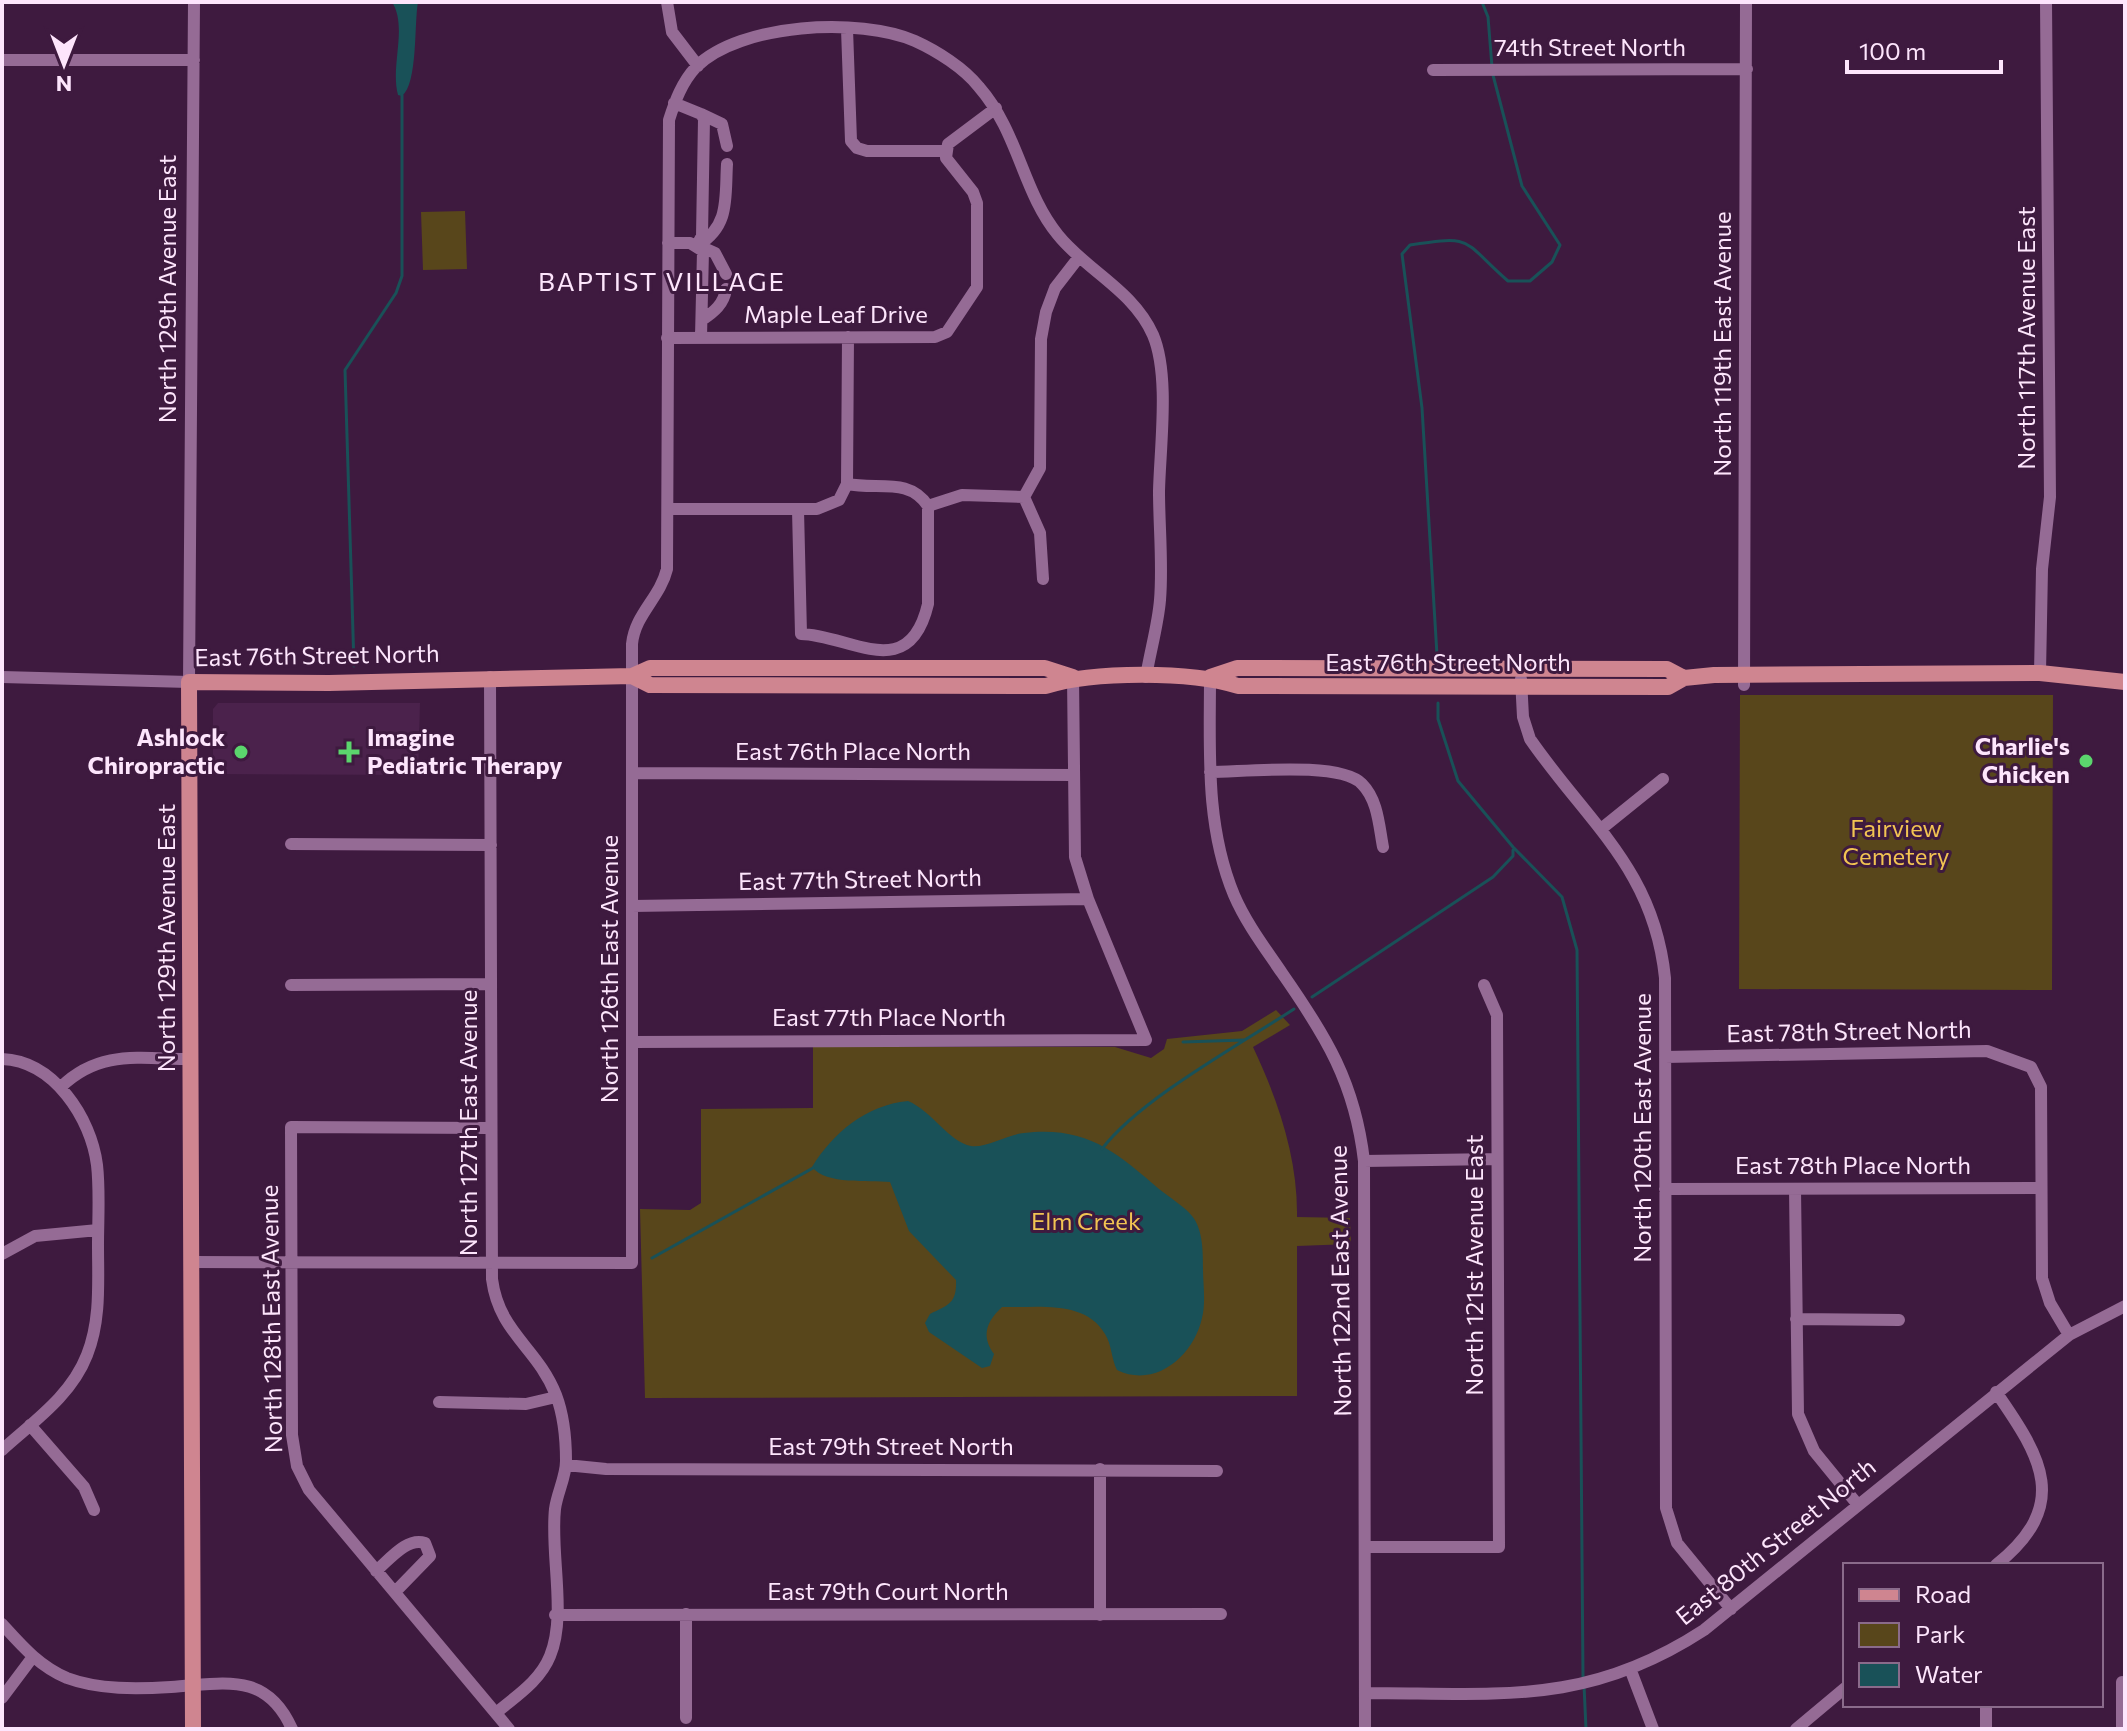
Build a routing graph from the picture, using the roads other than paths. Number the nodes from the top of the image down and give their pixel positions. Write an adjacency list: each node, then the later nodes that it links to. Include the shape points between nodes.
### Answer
1 (194, 2): 7 (street, North 129th Avenue East)
2 (667, 2): 8 (street, via 672,32)
3 (1746, 2): 9 (street, North 119th East Avenue)
4 (2046, 2): 33 (street, North 117th Avenue East, via 2050,497)
5 (847, 29): 8 (street, via 739,40); 12 (street, via 894,34 938,54 977,84); 15 (street, via 851,141 867,151)
6 (2, 60): 7 (street)
7 (194, 60): 42 (street, North 129th Avenue East)
8 (698, 66): 11 (street)
9 (1747, 69): 10 (street, 74th Street North); 41 (street, North 119th East Avenue)
10 (1433, 70)
11 (674, 103): 13 (street); 17 (street, via 668,139)
12 (996, 108): 15 (street, via 948,144); 19 (street, via 1044,214)
13 (701, 114): 14 (street, via 722,124); 18 (street)
14 (727, 146)
15 (947, 151): 24 (street, Maple Leaf Drive, via 946,158 977,203 977,287 971,300 940,337)
16 (727, 164): 18 (street, via 725,218 713,236)
17 (668, 243): 18 (street); 25 (street)
18 (698, 245): 20 (street, via 715,253); 22 (street, via 703,251)
19 (1079, 257): 27 (street, via 1055,288 1046,312 1040,468); 38 (street, via 1139,311 1153,336 1159,363 1160,601)
20 (726, 274)
21 (726, 289): 22 (street, via 725,298)
22 (702, 320): 23 (street)
23 (701, 337): 24 (street, Maple Leaf Drive); 25 (street, Maple Leaf Drive)
24 (848, 337): 26 (street)
25 (667, 338): 29 (street)
26 (847, 484): 28 (street, via 909,488); 30 (street, via 839,500)
27 (1024, 497): 28 (street, via 962,495); 31 (street, via 1040,533)
28 (928, 506): 30 (street, via 928,604 917,631 901,646 884,650 801,634)
29 (668, 509): 30 (street); 34 (street, via 667,569 633,633)
30 (798, 510)
31 (1043, 579)
32 (1521, 669): 39 (main road, East 76th Street North, via 1237,668); 40 (main road, East 76th Street North, via 1667,669); 44 (street, North 120th East Avenue)
33 (2040, 673): 41 (main road, East 76th Street North); 43 (main road, East 76th Street North)
34 (632, 676): 36 (main road, East 76th Street North); 37 (main road, East 76th Street North, via 650,668 1045,668); 46 (street, North 126th East Avenue)
35 (2, 677): 42 (street, East 76th Street North)
36 (490, 677): 42 (main road, East 76th Street North); 51 (street, North 127th East Avenue)
37 (1073, 677): 38 (main road, East 76th Street North); 47 (street)
38 (1146, 677): 39 (main road, East 76th Street North)
39 (1210, 677): 44 (main road, East 76th Street North, via 1238,686); 45 (street, North 122nd East Avenue)
40 (1684, 678): 41 (main road, East 76th Street North); 44 (main road, East 76th Street North, via 1668,687)
41 (1744, 679)
42 (189, 682): 61 (main road, North 129th Avenue East)
43 (2125, 682)
44 (1521, 687): 49 (street, North 120th East Avenue, via 1530,739)
45 (1210, 772): 52 (street, via 1329,771 1356,779 1374,803); 65 (street, North 122nd East Avenue, via 1216,842 1230,886 1340,1066 1355,1104)
46 (632, 773): 47 (street, East 76th Place North); 54 (street, North 126th East Avenue)
47 (1074, 775): 53 (street, via 1075,857)
48 (1663, 779): 49 (street)
49 (1601, 829): 59 (street, North 120th East Avenue, via 1638,883 1659,936)
50 (291, 844): 51 (street)
51 (491, 845): 55 (street, North 127th East Avenue)
52 (1383, 847)
53 (1088, 899): 54 (street, East 77th Street North); 58 (street, East 77th Place North, via 1146,1040)
54 (632, 906): 58 (street, North 126th East Avenue)
55 (490, 984): 56 (street); 63 (street, North 127th East Avenue)
56 (291, 985)
57 (1484, 985): 64 (street, North 121st Avenue East, via 1497,1015)
58 (633, 1042): 73 (street, North 126th East Avenue, via 632,1263)
59 (1665, 1057): 66 (street, East 78th Street North, via 1987,1051 2031,1067 2041,1087); 67 (street, North 120th East Avenue)
60 (2, 1059): 62 (street, via 35,1069)
61 (191, 1059): 62 (street, via 99,1062 84,1067); 71 (main road, North 129th Avenue East)
62 (61, 1087): 69 (street, via 93,1147)
63 (490, 1128): 72 (street, North 128th East Avenue, via 291,1127); 73 (street, North 127th East Avenue)
64 (1497, 1159): 65 (street); 88 (street, North 121st Avenue East, via 1499,1547)
65 (1364, 1161): 88 (street, North 122nd East Avenue)
66 (2041, 1188): 68 (street, East 78th Place North); 77 (street, via 2042,1278)
67 (1665, 1189): 68 (street, East 78th Place North); 92 (street, North 120th East Avenue, via 1666,1508 1677,1543)
68 (1795, 1189): 75 (street)
69 (98, 1230): 70 (street, via 35,1236); 81 (street, via 99,1307 88,1353 66,1392)
70 (2, 1254)
71 (192, 1262): 72 (street); 101 (main road, North 129th Avenue East)
72 (292, 1263): 73 (street); 90 (street, North 128th East Avenue, via 294,1453 302,1479)
73 (491, 1263): 79 (street, North 127th East Avenue, via 500,1312 539,1362)
74 (2124, 1309): 77 (street, East 80th Street North)
75 (1796, 1319): 76 (street); 86 (street, via 1795,1397 1802,1428)
76 (1899, 1320)
77 (2069, 1335): 78 (street, East 80th Street North)
78 (1996, 1392): 86 (street, East 80th Street North); 89 (street, via 2034,1448 2041,1499 2028,1534)
79 (556, 1397): 80 (street, via 526,1404); 83 (street, North 127th East Avenue)
80 (439, 1402)
81 (30, 1425): 82 (street); 87 (street, via 84,1487)
82 (2, 1450)
83 (566, 1465): 84 (street, East 79th Street North); 95 (street, North 127th East Avenue, via 555,1509)
84 (1100, 1469): 85 (street, East 79th Street North); 96 (street)
85 (1217, 1471)
86 (1858, 1505): 92 (street, East 80th Street North)
87 (94, 1510)
88 (1365, 1547): 103 (street, North 122nd East Avenue)
89 (1998, 1563)
90 (376, 1571): 91 (street, North 128th East Avenue); 91 (street, via 408,1544 425,1543 430,1556)
91 (395, 1592): 106 (street, North 128th East Avenue)
92 (1731, 1609): 99 (street, East 80th Street North, via 1678,1647)
93 (686, 1614): 95 (street, East 79th Court North); 96 (street, East 79th Court North); 107 (street)
94 (1221, 1614): 96 (street, East 79th Court North)
95 (555, 1615): 106 (street, North 127th East Avenue, via 555,1642 544,1668)
96 (1100, 1615)
97 (2, 1624): 98 (street)
98 (32, 1658): 101 (street, via 67,1677 98,1685); 104 (street)
99 (1631, 1671): 103 (street, East 80th Street North, via 1595,1683 1522,1694); 112 (street)
100 (2122, 1682): 115 (street)
101 (193, 1684): 108 (main road, North 129th Avenue East); 109 (street, via 231,1681 249,1686 279,1708)
102 (1843, 1690): 113 (street)
103 (1365, 1693): 111 (street, North 122nd East Avenue)
104 (2, 1698)
105 (1986, 1707): 114 (street)
106 (496, 1713): 110 (street, North 128th East Avenue)
107 (686, 1718)
108 (193, 1729)
109 (292, 1729)
110 (509, 1729)
111 (1365, 1729)
112 (1653, 1729)
113 (1796, 1729)
114 (1986, 1729)
115 (2122, 1729)

